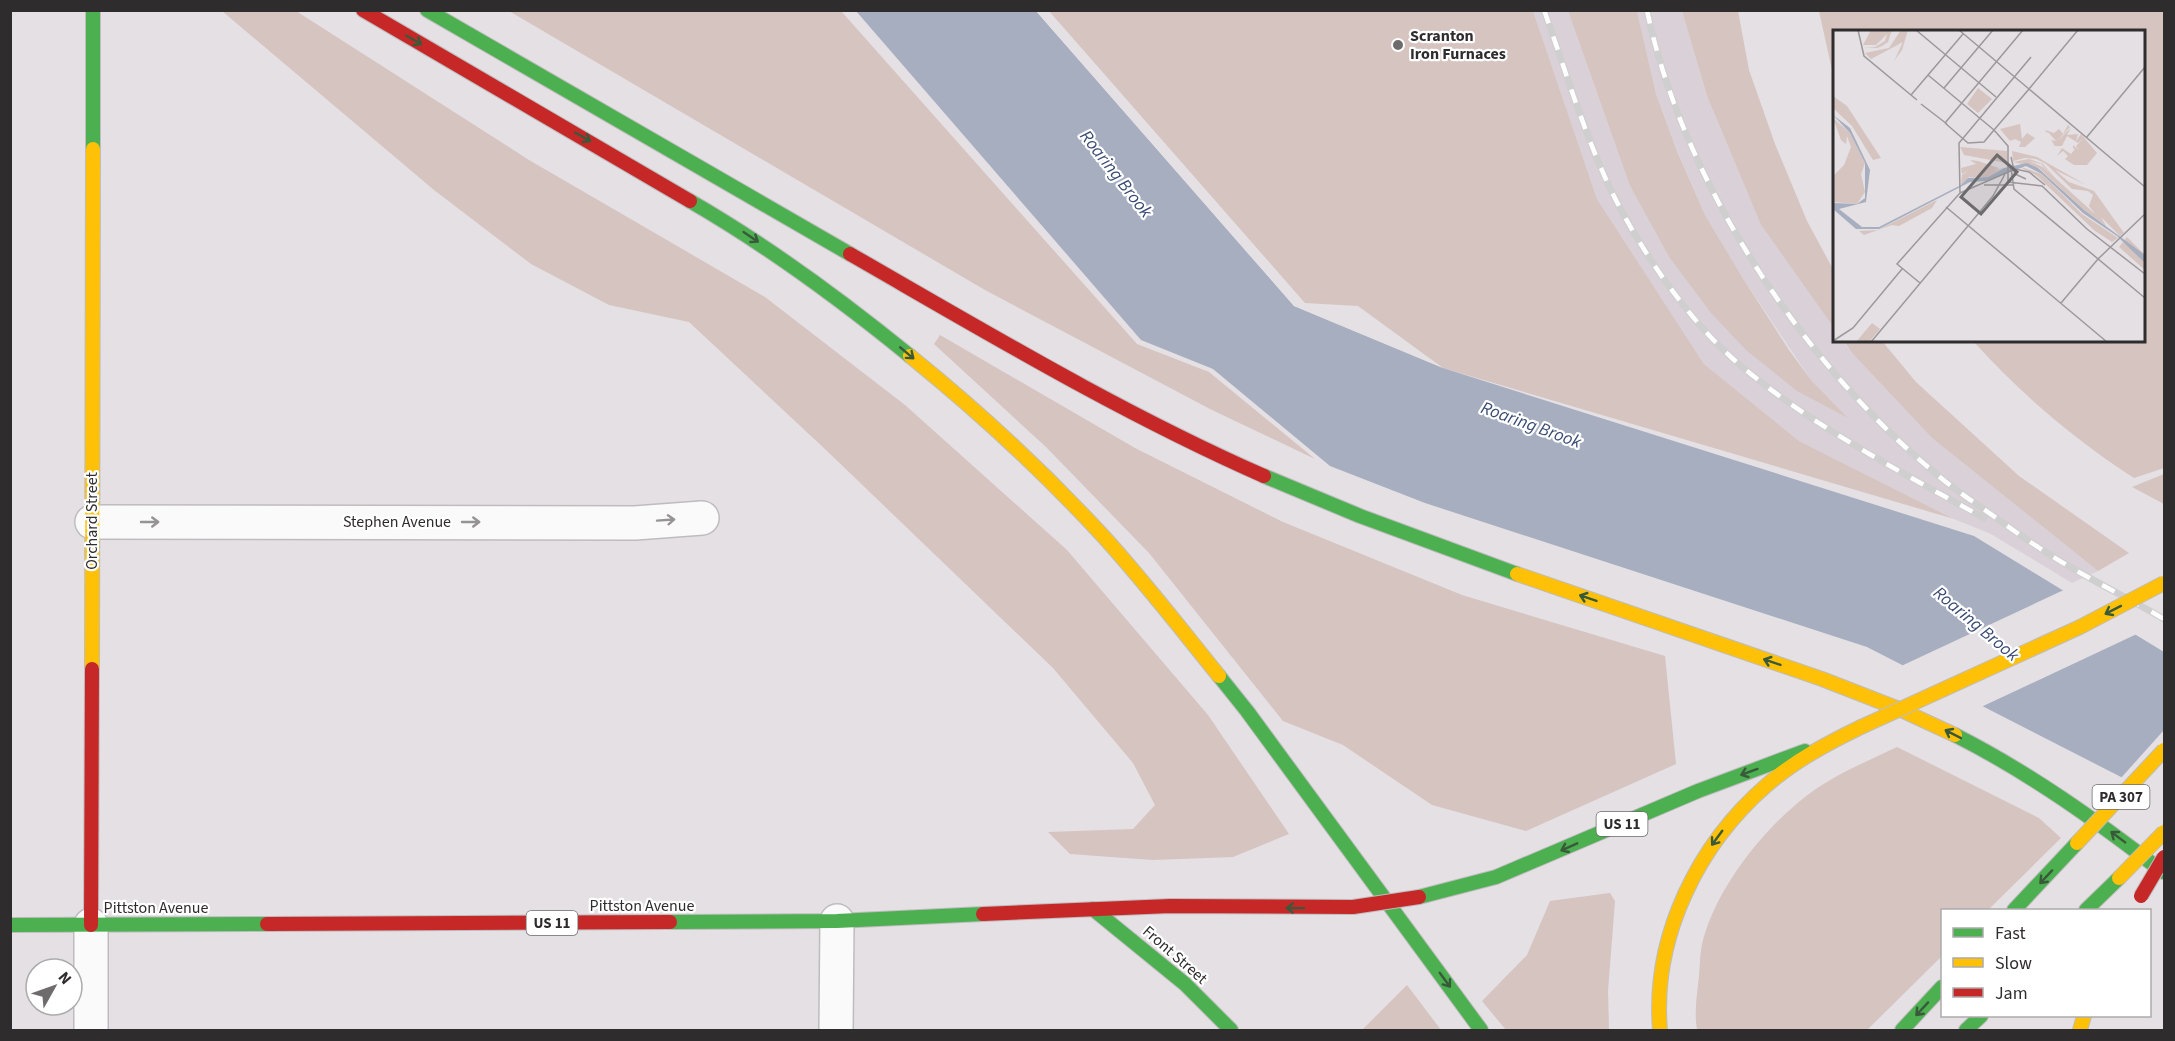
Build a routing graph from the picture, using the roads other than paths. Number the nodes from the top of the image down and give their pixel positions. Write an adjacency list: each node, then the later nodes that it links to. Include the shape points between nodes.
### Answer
1 (93, 10): 5 (main road, Orchard Street)
2 (363, 10): 24 (main road, one-way to 24, via 691,199 777,254 902,348 1005,437 1102,535 1248,711)
3 (428, 10): 11 (main road, one-way to 3, via 2062,797 1948,731 1817,677 1378,522 1196,444 1034,360)
4 (702, 518): 5 (street, Stephen Avenue, one-way to 4, via 635,522)
5 (92, 522): 18 (main road, Orchard Street)
6 (2164, 583): 7 (main road, US 11, one-way to 7, bridge, via 2080,627)
7 (1824, 745): 12 (main road, US 11, one-way to 12, bridge, via 1698,791 1525,866 1455,889 1353,907); 25 (main road, one-way to 25, via 1755,796 1725,826 1703,857 1671,929 1662,972)
8 (2164, 750): 13 (main road, PA 307, one-way to 13, bridge)
9 (2164, 832): 14 (main road, bridge)
10 (2164, 857): 15 (main road, bridge)
11 (2164, 873)
12 (1094, 909): 16 (main road, Pittston Avenue / US 11); 23 (main road, Front Street, via 1185,984)
13 (2015, 909)
14 (2087, 909)
15 (2134, 909)
16 (837, 921): 18 (main road, Pittston Avenue / US 11); 22 (street)
17 (10, 925): 18 (main road, Pittston Avenue / US 11)
18 (92, 925): 21 (street, Orchard Street)
19 (1941, 988): 26 (main road, one-way to 26)
20 (1980, 1017): 27 (main road)
21 (91, 1030)
22 (836, 1030)
23 (1231, 1030)
24 (1481, 1030)
25 (1660, 1030)
26 (1902, 1030)
27 (1966, 1030)

